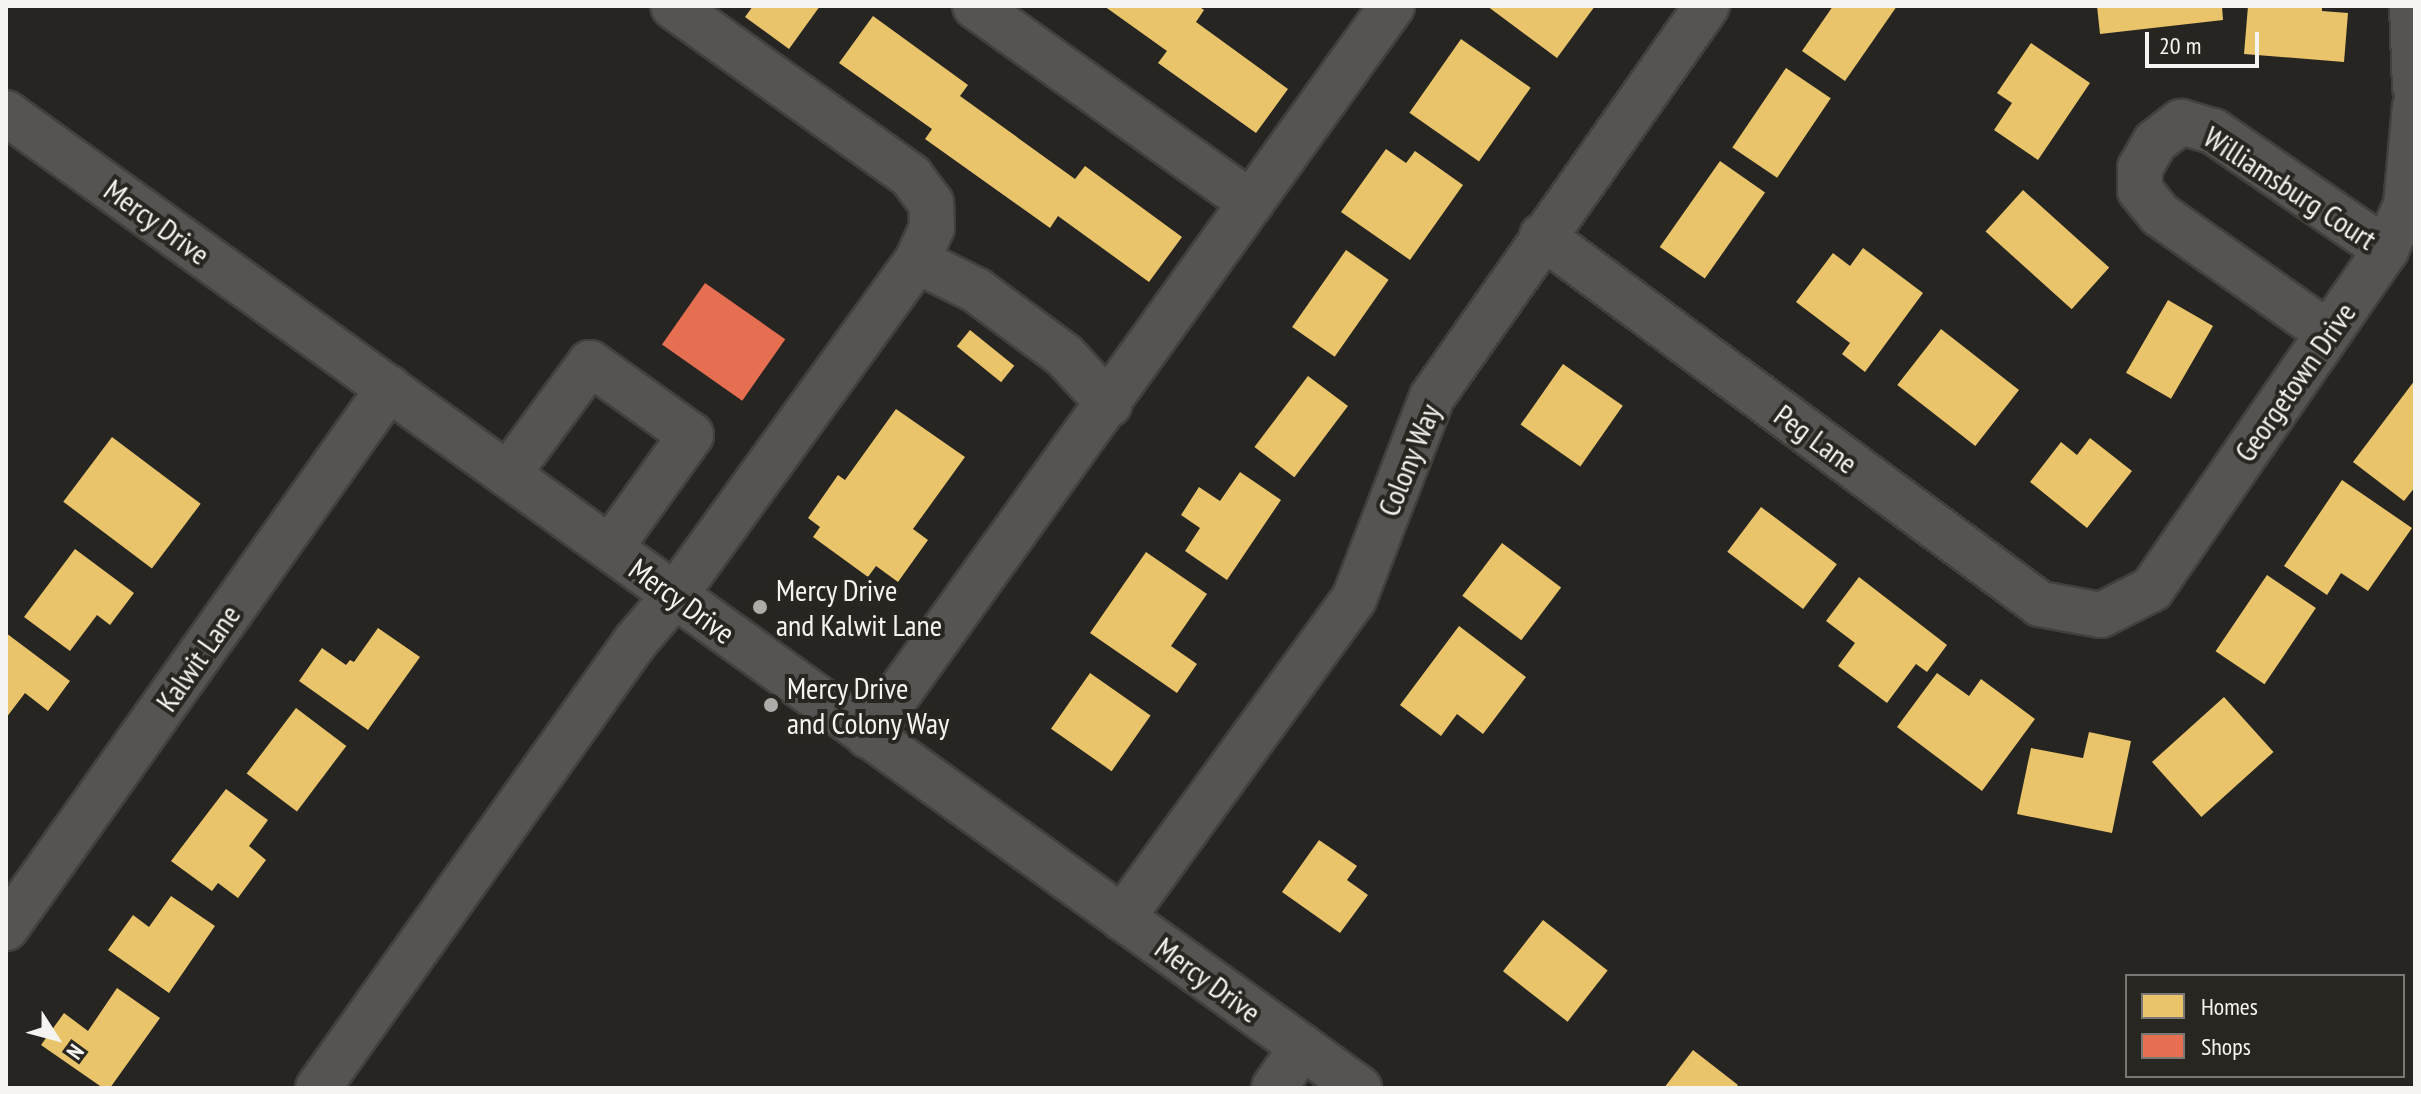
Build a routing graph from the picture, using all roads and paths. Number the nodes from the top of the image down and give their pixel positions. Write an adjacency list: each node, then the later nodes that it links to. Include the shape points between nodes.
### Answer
1 (673, 6): 12 (street, via 911,176 931,203 932,227)
2 (975, 6): 9 (street)
3 (1392, 6): 9 (street)
4 (1707, 6): 10 (street, Colony Way)
5 (2412, 6): 6 (street)
6 (2415, 87)
7 (2415, 106): 11 (street, Georgetown Drive, via 2406,205)
8 (6, 113): 14 (street, Mercy Drive)
9 (1251, 203): 15 (street)
10 (1542, 236): 19 (street, Peg Lane, via 2040,604); 21 (street, Colony Way, via 1432,397 1354,599)
11 (2386, 250): 13 (street, Georgetown Drive); 13 (street, Williamsburg Court, via 2213,131 2181,122 2155,142 2140,168 2140,190 2160,215)
12 (917, 261): 15 (street, via 976,290 1064,355); 18 (street)
13 (2328, 333): 19 (street, Georgetown Drive, via 2152,589)
14 (389, 388): 16 (street, Mercy Drive); 22 (street, Kalwit Lane)
15 (1109, 404): 20 (street)
16 (508, 474): 17 (street, Mercy Drive); 17 (street, via 590,363 691,435)
17 (610, 548): 18 (street, Mercy Drive)
18 (675, 595): 20 (street, Mercy Drive); 24 (street, via 635,642)
19 (2101, 615)
20 (868, 736): 21 (street, Mercy Drive)
21 (1122, 918): 23 (street, Mercy Drive)
22 (6, 928)
23 (1302, 1047): 25 (street); 26 (street, Mercy Drive)
24 (318, 1088)
25 (1274, 1088)
26 (1359, 1088)

